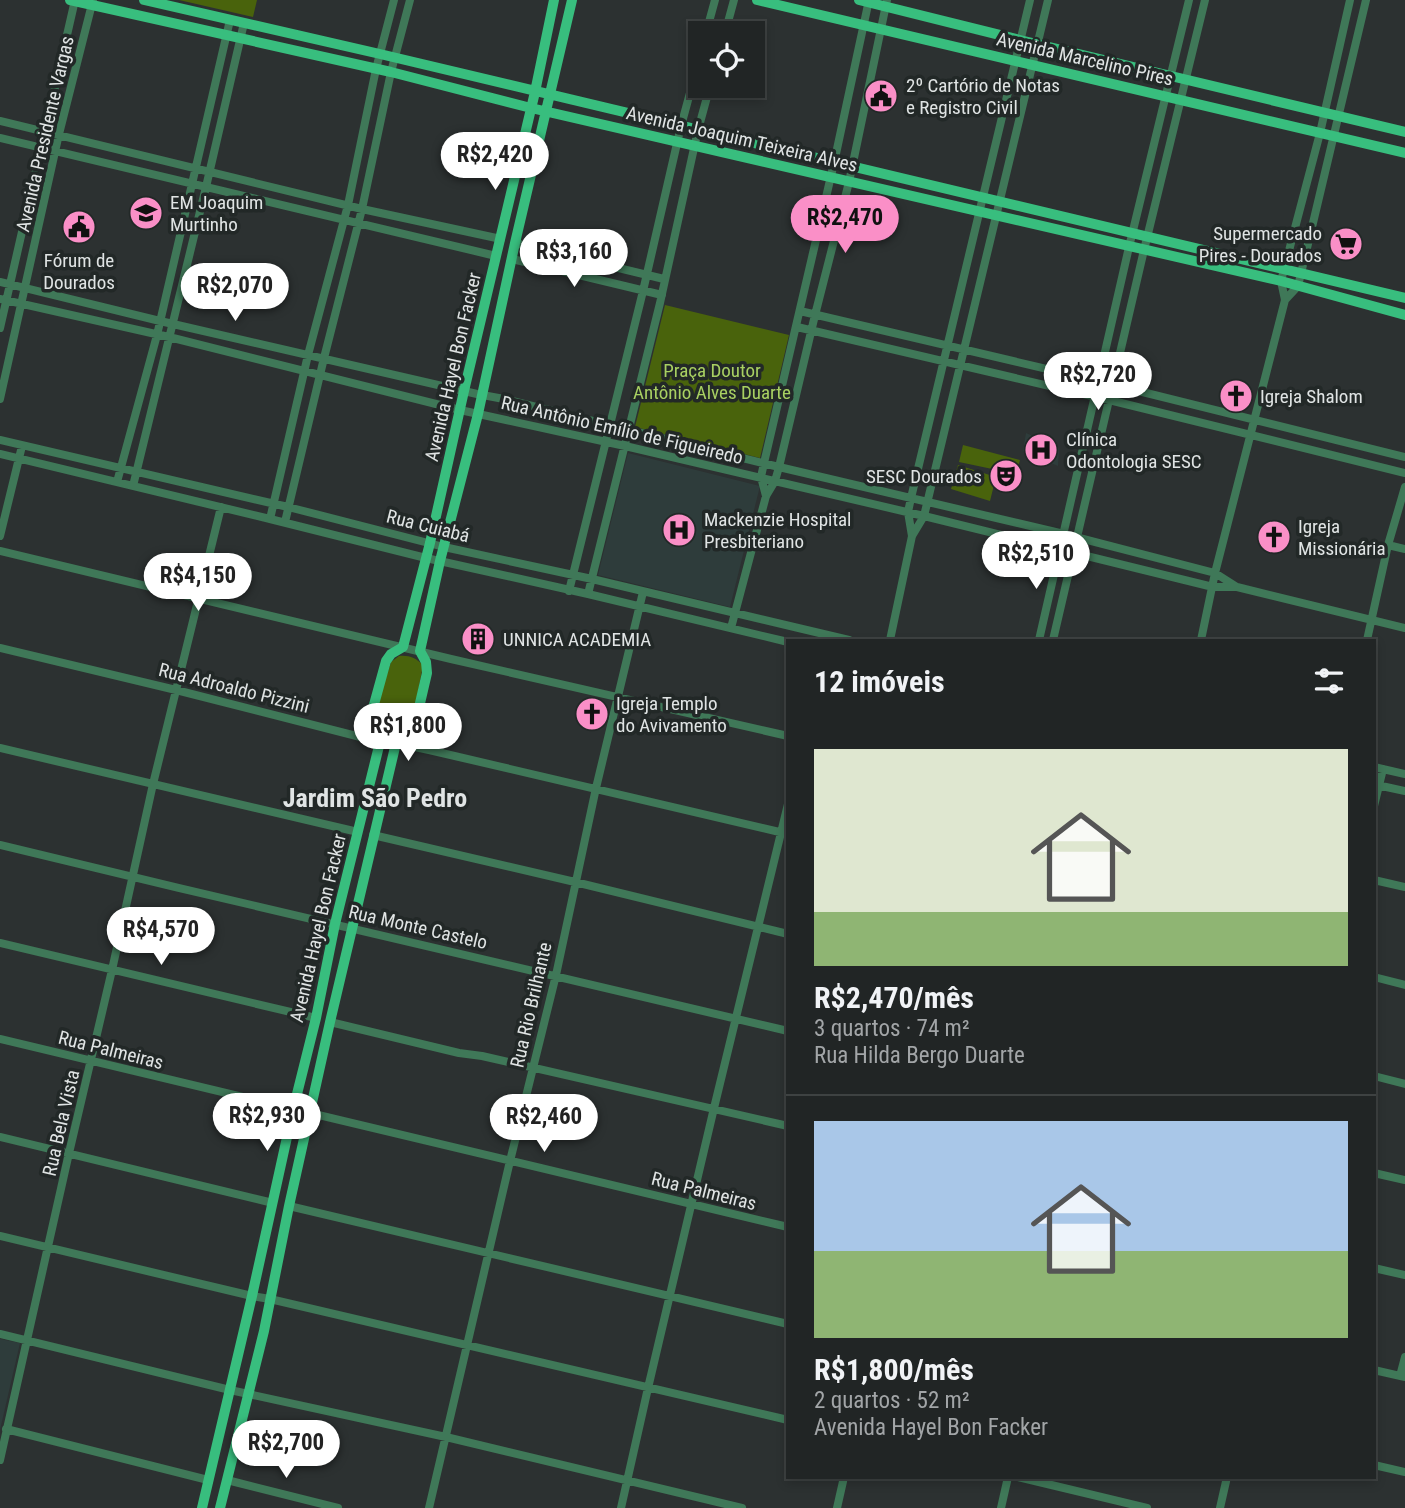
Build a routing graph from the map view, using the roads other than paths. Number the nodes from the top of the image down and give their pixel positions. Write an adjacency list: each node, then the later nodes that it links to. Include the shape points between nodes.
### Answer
1 (74, 0): 17 (main road, Avenida Joaquim Teixeira Alves); 52 (street, Avenida Presidente Vargas)
2 (144, 0): 19 (main road, Avenida Joaquim Teixeira Alves)
3 (394, 0): 31 (street)
4 (410, 0): 32 (street)
5 (554, 0): 39 (main road, Avenida Hayel Bon Facker)
6 (572, 0): 40 (main road, Avenida Hayel Bon Facker)
7 (715, 0): 20 (street)
8 (734, 0): 21 (street)
9 (757, 0): 23 (main road, Avenida Marcelino Pires)
10 (1030, 0): 28 (street)
11 (1048, 0): 30 (street)
12 (1189, 0): 37 (street)
13 (1205, 0): 38 (street)
14 (1350, 0): 27 (street)
15 (1366, 0): 29 (street)
16 (865, 1): 18 (main road, Avenida Marcelino Pires); 23 (street)
17 (92, 2): 25 (main road, Avenida Joaquim Teixeira Alves); 55 (street, Avenida Presidente Vargas)
18 (886, 3): 24 (street); 28 (main road, Avenida Marcelino Pires)
19 (230, 20): 22 (main road, Avenida Joaquim Teixeira Alves); 25 (street)
20 (709, 21)
21 (728, 21)
22 (244, 23): 26 (street); 31 (main road, Avenida Joaquim Teixeira Alves)
23 (863, 25): 24 (main road, Avenida Marcelino Pires); 63 (street)
24 (880, 29): 33 (main road, Avenida Marcelino Pires); 64 (street)
25 (227, 34): 26 (main road, Avenida Joaquim Teixeira Alves); 65 (street)
26 (240, 38): 35 (main road, Avenida Joaquim Teixeira Alves); 66 (street)
27 (1340, 38): 29 (street); 47 (street)
28 (1020, 40): 30 (main road, Avenida Marcelino Pires); 33 (street)
29 (1356, 42): 48 (street)
30 (1036, 44): 34 (street); 37 (main road, Avenida Marcelino Pires)
31 (380, 54): 32 (main road, Avenida Joaquim Teixeira Alves); 35 (street)
32 (394, 58): 36 (street); 39 (main road, Avenida Joaquim Teixeira Alves)
33 (1015, 60): 34 (main road, Avenida Marcelino Pires); 71 (street)
34 (1032, 64): 41 (main road, Avenida Marcelino Pires); 72 (street)
35 (376, 69): 36 (main road, Avenida Joaquim Teixeira Alves); 73 (street)
36 (391, 72): 45 (main road, Avenida Joaquim Teixeira Alves); 74 (street)
37 (1172, 76): 38 (main road, Avenida Marcelino Pires); 41 (street)
38 (1186, 80): 44 (street); 47 (main road, Avenida Marcelino Pires)
39 (535, 92): 40 (main road, Avenida Joaquim Teixeira Alves); 45 (main road, Avenida Hayel Bon Facker)
40 (550, 95): 46 (main road, Avenida Hayel Bon Facker); 50 (main road, Avenida Joaquim Teixeira Alves)
41 (1167, 96): 44 (main road, Avenida Marcelino Pires); 79 (street)
42 (689, 98): 50 (street)
43 (707, 98): 51 (street)
44 (1181, 100): 54 (main road, Avenida Marcelino Pires); 80 (street)
45 (531, 108): 46 (main road, Avenida Joaquim Teixeira Alves); 81 (main road, Avenida Hayel Bon Facker)
46 (546, 111): 58 (main road, Avenida Joaquim Teixeira Alves); 82 (main road, Avenida Hayel Bon Facker)
47 (1324, 112): 48 (main road, Avenida Marcelino Pires); 54 (street)
48 (1339, 116): 53 (main road, Avenida Marcelino Pires); 56 (street)
49 (0, 121): 52 (street)
50 (681, 126): 51 (main road, Avenida Joaquim Teixeira Alves); 58 (street)
51 (698, 130): 59 (street); 63 (main road, Avenida Joaquim Teixeira Alves)
52 (45, 131): 55 (street); 60 (street, Avenida Presidente Vargas)
53 (1405, 132)
54 (1320, 133): 56 (main road, Avenida Marcelino Pires); 87 (street)
55 (59, 134): 61 (street, Avenida Presidente Vargas); 65 (street)
56 (1334, 136): 62 (main road, Avenida Marcelino Pires); 88 (street)
57 (0, 138): 60 (street)
58 (678, 141): 59 (main road, Avenida Joaquim Teixeira Alves); 89 (street)
59 (695, 145): 67 (main road, Avenida Joaquim Teixeira Alves); 90 (street)
60 (40, 147): 61 (street); 93 (street, Avenida Presidente Vargas)
61 (56, 151): 69 (street); 95 (street, Avenida Presidente Vargas)
62 (1405, 153)
63 (835, 163): 64 (main road, Avenida Joaquim Teixeira Alves); 67 (street)
64 (852, 167): 68 (street); 71 (main road, Avenida Joaquim Teixeira Alves)
65 (196, 168): 66 (street); 69 (street)
66 (210, 171): 70 (street); 73 (street)
67 (831, 178): 68 (main road, Avenida Joaquim Teixeira Alves); 102 (street)
68 (849, 182): 75 (main road, Avenida Joaquim Teixeira Alves); 103 (street)
69 (192, 185): 70 (street); 105 (street)
70 (206, 187): 77 (street); 106 (street)
71 (983, 197): 72 (main road, Avenida Joaquim Teixeira Alves); 75 (street)
72 (999, 201): 76 (street); 79 (main road, Avenida Joaquim Teixeira Alves)
73 (348, 205): 74 (street); 77 (street)
74 (362, 209): 78 (street); 81 (street)
75 (979, 211): 76 (main road, Avenida Joaquim Teixeira Alves); 112 (street)
76 (996, 215): 83 (main road, Avenida Joaquim Teixeira Alves); 113 (street)
77 (344, 220): 78 (street); 114 (street)
78 (358, 223): 85 (street); 115 (street)
79 (1133, 232): 80 (main road, Avenida Joaquim Teixeira Alves); 83 (street)
80 (1147, 236): 84 (street); 87 (main road, Avenida Joaquim Teixeira Alves)
81 (501, 239): 85 (main road, Avenida Hayel Bon Facker)
82 (515, 243): 86 (main road, Avenida Hayel Bon Facker); 89 (street)
83 (1129, 247): 84 (main road, Avenida Joaquim Teixeira Alves); 122 (street)
84 (1144, 250): 91 (main road, Avenida Joaquim Teixeira Alves); 123 (street)
85 (496, 256): 124 (main road, Avenida Hayel Bon Facker)
86 (512, 259): 96 (street); 125 (main road, Avenida Hayel Bon Facker)
87 (1284, 269): 88 (main road, Avenida Joaquim Teixeira Alves); 91 (street)
88 (1301, 273): 94 (street); 98 (main road, Avenida Joaquim Teixeira Alves)
89 (647, 275): 90 (street); 96 (street)
90 (664, 279): 97 (street)
91 (1282, 281): 94 (main road, Avenida Joaquim Teixeira Alves); 100 (street)
92 (0, 282): 93 (street, Rua Antônio Emílio de Figueiredo)
93 (10, 285): 95 (street, Rua Antônio Emílio de Figueiredo); 99 (street, Avenida Presidente Vargas)
94 (1298, 286): 100 (street); 104 (main road, Avenida Joaquim Teixeira Alves)
95 (25, 288): 101 (street, Avenida Presidente Vargas); 105 (street, Rua Antônio Emílio de Figueiredo)
96 (643, 291): 97 (street); 132 (street)
97 (662, 295): 133 (street)
98 (1405, 298)
99 (3, 300): 101 (street, Rua Antônio Emílio de Figueiredo); 108 (street, Avenida Presidente Vargas)
100 (1285, 300): 131 (street)
101 (22, 304): 110 (street, Rua Antônio Emílio de Figueiredo); 127 (street, Avenida Presidente Vargas)
102 (800, 311): 103 (street); 107 (street)
103 (815, 315): 109 (street); 112 (street)
104 (1405, 315)
105 (160, 321): 106 (street, Rua Antônio Emílio de Figueiredo); 110 (street)
106 (172, 323): 111 (street); 114 (street, Rua Antônio Emílio de Figueiredo)
107 (797, 327): 109 (street); 142 (street)
108 (0, 328)
109 (812, 331): 117 (street); 143 (street)
110 (158, 335): 111 (street, Rua Antônio Emílio de Figueiredo); 144 (street)
111 (169, 337): 119 (street, Rua Antônio Emílio de Figueiredo); 145 (street)
112 (947, 345): 113 (street); 117 (street)
113 (964, 349): 116 (street); 118 (street)
114 (308, 355): 115 (street, Rua Antônio Emílio de Figueiredo); 119 (street)
115 (324, 358): 120 (street); 124 (street, Rua Antônio Emílio de Figueiredo)
116 (1003, 359): 121 (street); 122 (street)
117 (943, 360): 118 (street); 153 (street)
118 (960, 365): 121 (street); 154 (street)
119 (305, 370): 120 (street, Rua Antônio Emílio de Figueiredo); 155 (street)
120 (320, 374): 129 (street, Rua Antônio Emílio de Figueiredo); 157 (street)
121 (999, 374): 126 (street)
122 (1098, 381): 123 (street); 126 (street)
123 (1113, 385): 128 (street); 131 (street)
124 (464, 391): 125 (street, Rua Antônio Emílio de Figueiredo); 129 (main road, Avenida Hayel Bon Facker)
125 (482, 395): 130 (main road, Avenida Hayel Bon Facker); 132 (street, Rua Antônio Emílio de Figueiredo)
126 (1095, 397): 128 (street); 162 (street)
127 (0, 399)
128 (1109, 400): 134 (street); 165 (street)
129 (460, 410): 130 (street, Rua Antônio Emílio de Figueiredo); 166 (main road, Avenida Hayel Bon Facker)
130 (478, 414): 136 (street, Rua Antônio Emílio de Figueiredo); 168 (main road, Avenida Hayel Bon Facker)
131 (1255, 420): 134 (street); 140 (street)
132 (610, 425): 133 (street, Rua Antônio Emílio de Figueiredo); 136 (street)
133 (629, 429): 138 (street); 142 (street, Rua Antônio Emílio de Figueiredo)
134 (1251, 435): 146 (street); 176 (street)
135 (0, 440): 137 (street, Rua Cuiabá)
136 (606, 442): 138 (street, Rua Antônio Emílio de Figueiredo); 177 (street)
137 (22, 446): 141 (street); 144 (street, Rua Cuiabá)
138 (625, 446): 147 (street, Rua Antônio Emílio de Figueiredo); 178 (street)
139 (0, 454): 141 (street, Rua Cuiabá)
140 (1405, 457)
141 (19, 459): 149 (street, Rua Cuiabá); 163 (street)
142 (764, 463): 143 (street, Rua Antônio Emílio de Figueiredo); 147 (street)
143 (779, 467): 148 (street); 153 (street, Rua Antônio Emílio de Figueiredo)
144 (121, 468): 145 (street, Rua Cuiabá); 149 (street)
145 (136, 471): 150 (street); 155 (street, Rua Cuiabá)
146 (1405, 473)
147 (761, 477): 148 (street, Rua Antônio Emílio de Figueiredo); 152 (street)
148 (775, 481): 152 (street); 158 (street, Rua Antônio Emílio de Figueiredo)
149 (117, 482): 150 (street, Rua Cuiabá)
150 (132, 486): 156 (street, Rua Cuiabá)
151 (1405, 486): 167 (street)
152 (766, 496): 187 (street)
153 (911, 498): 154 (street, Rua Antônio Emílio de Figueiredo); 158 (street)
154 (927, 502): 159 (street); 162 (street, Rua Antônio Emílio de Figueiredo)
155 (273, 504): 157 (street, Rua Cuiabá); 160 (street)
156 (221, 507): 160 (street, Rua Cuiabá); 185 (street, Rua Bela Vista)
157 (288, 507): 161 (street); 166 (street, Rua Cuiabá)
158 (908, 512): 159 (street, Rua Antônio Emílio de Figueiredo); 164 (street)
159 (924, 516): 164 (street); 169 (street, Rua Antônio Emílio de Figueiredo)
160 (270, 519): 161 (street, Rua Cuiabá)
161 (285, 522): 173 (street, Rua Cuiabá)
162 (1064, 534): 165 (street, Rua Antônio Emílio de Figueiredo); 169 (street)
163 (0, 536)
164 (912, 536): 192 (street)
165 (1077, 538): 172 (street); 176 (street, Rua Antônio Emílio de Figueiredo)
166 (430, 543): 168 (street, Rua Cuiabá); 173 (main road, Avenida Hayel Bon Facker)
167 (1388, 545): 170 (street); 188 (street)
168 (444, 547): 174 (main road, Avenida Hayel Bon Facker); 175 (street, Rua Cuiabá)
169 (1060, 549): 172 (street, Rua Antônio Emílio de Figueiredo); 193 (street)
170 (1405, 549)
171 (0, 551): 185 (street)
172 (1074, 552): 180 (street, Rua Antônio Emílio de Figueiredo); 194 (street)
173 (426, 558): 174 (street, Rua Cuiabá); 198 (main road, Avenida Hayel Bon Facker)
174 (440, 561): 179 (street, Rua Cuiabá); 200 (main road, Avenida Hayel Bon Facker)
175 (536, 567): 177 (street, Rua Cuiabá); 179 (street)
176 (1215, 573): 180 (street); 181 (street, Rua Antônio Emílio de Figueiredo)
177 (573, 575): 178 (street, Rua Cuiabá); 182 (street)
178 (592, 579): 183 (street, Rua Cuiabá); 184 (street)
179 (532, 582): 182 (street, Rua Cuiabá)
180 (1213, 587): 181 (street, Rua Antônio Emílio de Figueiredo); 195 (street)
181 (1237, 587): 188 (street, Rua Antônio Emílio de Figueiredo)
182 (569, 591): 184 (street, Rua Cuiabá)
183 (643, 592): 186 (street, Rua Rio Brilhante); 187 (street, Rua Cuiabá)
184 (588, 594): 186 (street, Rua Cuiabá)
185 (199, 598): 198 (street); 201 (street, Rua Bela Vista)
186 (639, 607): 189 (street, Rua Cuiabá); 202 (street, Rua Rio Brilhante)
187 (735, 614): 189 (street); 191 (street, Rua Cuiabá)
188 (1372, 620): 190 (street, Rua Antônio Emílio de Figueiredo); 196 (street)
189 (731, 628): 197 (street, Rua Cuiabá)
190 (1405, 628)
191 (827, 638)
192 (890, 639)
193 (1039, 639)
194 (1053, 639)
195 (1201, 639)
196 (1367, 639)
197 (786, 642)
198 (403, 647): 200 (street); 204 (main road, Avenida Hayel Bon Facker, via 386,661 370,719 370,729)
199 (0, 648): 201 (street, Rua Adroaldo Pizzini)
200 (420, 651): 202 (street); 205 (main road, Avenida Hayel Bon Facker, via 428,673 414,729)
201 (176, 690): 204 (street, Rua Adroaldo Pizzini); 209 (street, Rua Bela Vista)
202 (618, 696): 203 (street); 211 (street, Rua Rio Brilhante)
203 (786, 736)
204 (380, 742): 205 (street, Rua Adroaldo Pizzini); 213 (main road, Avenida Hayel Bon Facker)
205 (396, 743): 211 (street, Rua Adroaldo Pizzini); 215 (main road, Avenida Hayel Bon Facker)
206 (0, 748): 209 (street)
207 (1378, 768): 208 (street); 210 (street)
208 (1405, 774)
209 (153, 784): 213 (street); 217 (street, Rua Bela Vista)
210 (1376, 785): 212 (street)
211 (596, 788): 214 (street, Rua Adroaldo Pizzini); 219 (street, Rua Rio Brilhante)
212 (1405, 792)
213 (358, 832): 221 (main road, Avenida Hayel Bon Facker)
214 (784, 833): 222 (street)
215 (373, 835): 219 (street); 223 (main road, Avenida Hayel Bon Facker)
216 (0, 845): 217 (street, Rua Monte Castelo)
217 (132, 878): 221 (street, Rua Monte Castelo); 226 (street, Rua Bela Vista)
218 (1376, 880): 220 (street)
219 (575, 882): 222 (street); 227 (street, Rua Rio Brilhante)
220 (1405, 887)
221 (335, 925): 223 (street, Rua Monte Castelo); 230 (main road, Avenida Hayel Bon Facker)
222 (758, 927): 224 (street); 231 (street)
223 (353, 929): 227 (street, Rua Monte Castelo); 232 (main road, Avenida Hayel Bon Facker)
224 (786, 934)
225 (0, 943): 226 (street)
226 (113, 970): 230 (street); 235 (street, Rua Bela Vista)
227 (556, 975): 231 (street, Rua Monte Castelo); 236 (street, Rua Rio Brilhante)
228 (1376, 978): 229 (street)
229 (1405, 985)
230 (316, 1018): 240 (main road, Avenida Hayel Bon Facker)
231 (736, 1018): 233 (street, Rua Monte Castelo); 239 (street)
232 (330, 1022): 236 (street); 241 (main road, Avenida Hayel Bon Facker)
233 (786, 1030)
234 (0, 1039): 235 (street, Rua Palmeiras)
235 (92, 1061): 240 (street, Rua Palmeiras); 244 (street, Rua Bela Vista)
236 (532, 1068): 239 (street); 245 (street, Rua Rio Brilhante)
237 (1376, 1077): 238 (street)
238 (1405, 1084)
239 (714, 1108): 242 (street); 249 (street)
240 (293, 1110): 241 (street, Rua Palmeiras); 248 (main road, Avenida Hayel Bon Facker)
241 (309, 1114): 245 (street, Rua Palmeiras); 250 (main road, Avenida Hayel Bon Facker)
242 (786, 1126)
243 (0, 1137): 244 (street)
244 (69, 1153): 248 (street); 253 (street, Rua Bela Vista)
245 (510, 1161): 249 (street, Rua Palmeiras); 254 (street, Rua Rio Brilhante)
246 (1376, 1173): 247 (street)
247 (1405, 1180)
248 (273, 1203): 257 (main road, Avenida Hayel Bon Facker)
249 (692, 1204): 251 (street, Rua Palmeiras); 258 (street)
250 (289, 1206): 254 (street); 259 (main road, Avenida Hayel Bon Facker)
251 (786, 1227)
252 (0, 1236): 253 (street)
253 (48, 1247): 257 (street); 262 (street, Rua Bela Vista)
254 (489, 1253): 258 (street); 263 (street, Rua Rio Brilhante)
255 (1376, 1268): 256 (street)
256 (1405, 1275)
257 (252, 1296): 259 (street); 268 (main road, Avenida Hayel Bon Facker)
258 (670, 1296): 260 (street); 267 (street)
259 (271, 1299): 263 (street); 269 (main road, Avenida Hayel Bon Facker)
260 (786, 1324)
261 (0, 1334): 262 (street)
262 (27, 1340): 268 (street); 271 (street, Rua Bela Vista)
263 (467, 1344): 267 (street); 272 (street, Rua Rio Brilhante)
264 (1405, 1357): 266 (street)
265 (1376, 1370): 266 (street)
266 (1403, 1376)
267 (648, 1388): 270 (street); 282 (street)
268 (230, 1390): 269 (street); 280 (main road, Avenida Hayel Bon Facker)
269 (249, 1393): 272 (street); 281 (main road, Avenida Hayel Bon Facker)
270 (786, 1420)
271 (6, 1429): 273 (street, Rua Bela Vista); 280 (street)
272 (446, 1437): 282 (street); 286 (street, Rua Rio Brilhante)
273 (0, 1460)
274 (1376, 1465): 275 (street)
275 (1405, 1472)
276 (843, 1479): 289 (street)
277 (1008, 1479): 290 (street)
278 (1025, 1479): 291 (street)
279 (1227, 1479): 292 (street)
280 (208, 1480): 283 (main road, Avenida Hayel Bon Facker)
281 (226, 1480): 284 (main road, Avenida Hayel Bon Facker); 285 (street)
282 (627, 1481): 287 (street); 288 (street)
283 (202, 1508)
284 (220, 1508)
285 (338, 1508)
286 (429, 1508)
287 (621, 1508)
288 (742, 1508)
289 (836, 1508)
290 (1001, 1508)
291 (1147, 1508)
292 (1220, 1508)

